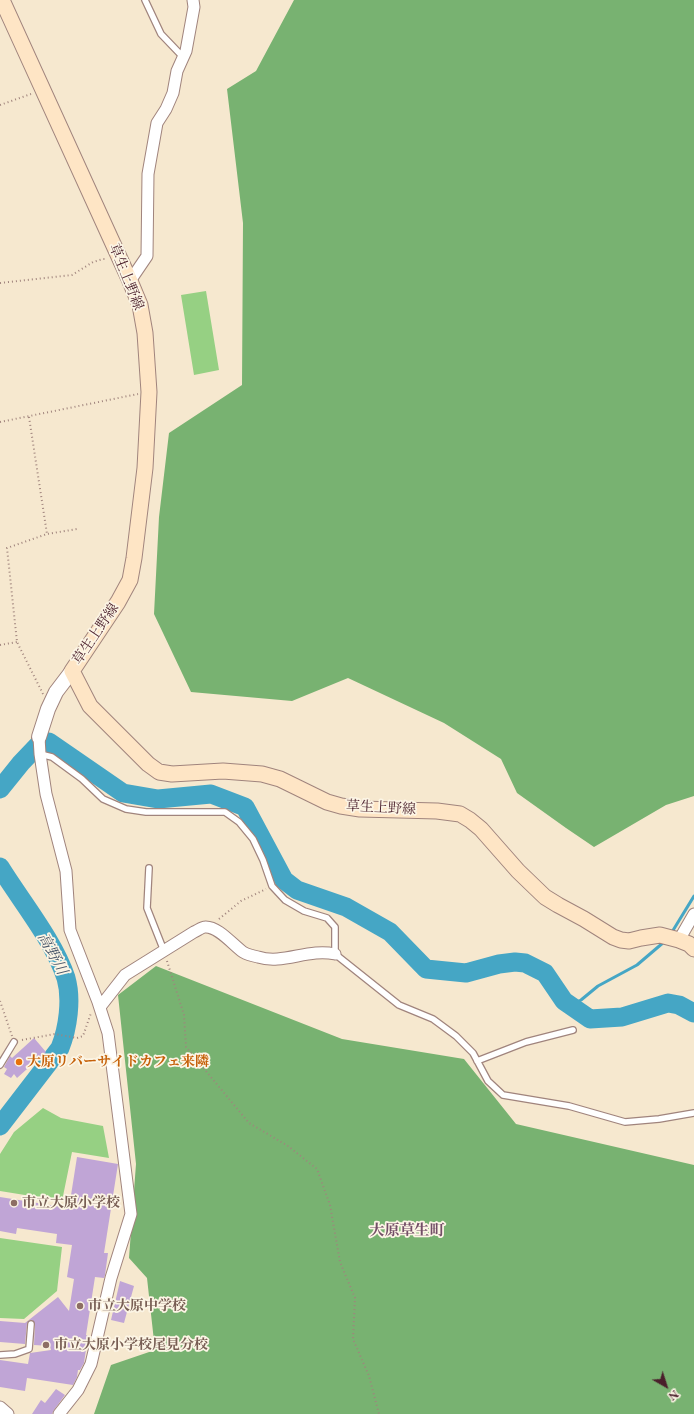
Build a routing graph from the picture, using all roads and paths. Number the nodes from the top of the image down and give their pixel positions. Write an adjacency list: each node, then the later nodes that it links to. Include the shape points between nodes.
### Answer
1 (2, 0): 5 (main road, 草生上野線)
2 (145, 0): 4 (lane, via 161,34)
3 (193, 0): 4 (street, via 194,7)
4 (183, 57): 8 (street, via 177,71 173,93 157,123 148,174 147,256)
5 (43, 90): 6 (path); 7 (main road, 草生上野線)
6 (0, 105)
7 (120, 261): 8 (main road, 草生上野線); 9 (path, via 103,259 72,275)
8 (130, 281): 10 (main road, 草生上野線, via 140,305 145,333)
9 (0, 283)
10 (149, 392): 11 (path); 17 (main road, 草生上野線, via 145,468 130,580)
11 (29, 417): 12 (path); 14 (path)
12 (0, 422)
13 (77, 529): 14 (path)
14 (48, 534): 15 (path, via 7,548)
15 (17, 642): 16 (path); 18 (path)
16 (0, 645)
17 (72, 671): 18 (street, via 56,692); 25 (main road, 草生上野線, via 90,706 159,772 172,774 223,771 262,774 280,779 327,802 341,806 460,814 481,829 518,871 558,906 621,940 660,936)
18 (48, 709): 19 (street)
19 (40, 737): 20 (street)
20 (40, 754): 22 (lane, via 52,757 82,779 103,799 126,809 153,812 225,812 239,822 253,839); 30 (street, via 46,794 66,871 70,930)
21 (149, 868): 27 (lane, via 147,908)
22 (272, 886): 24 (path, via 241,901); 28 (lane, via 285,900 304,911 327,918 335,928)
23 (694, 914): 25 (street)
24 (209, 928): 27 (street, via 194,932); 28 (street, via 215,929 244,953 263,959 280,959 307,953)
25 (679, 940): 26 (main road, 草生上野線)
26 (694, 949)
27 (164, 951): 30 (street, via 125,975); 41 (path, via 184,1015 186,1047 249,1123 288,1146 317,1169 330,1205 340,1262 355,1298 353,1339 369,1376)
28 (335, 954): 33 (lane, via 399,1005 433,1019 456,1036)
29 (0, 1001): 32 (path)
30 (100, 1007): 32 (path, via 90,1014 83,1036 77,1038 56,1034); 40 (street, via 111,1053 131,1214 91,1364 78,1390)
31 (573, 1030): 33 (lane, via 526,1042)
32 (14, 1042): 34 (lane)
33 (477, 1061): 35 (lane, via 488,1081 502,1095 569,1106 625,1122 660,1119)
34 (0, 1065)
35 (694, 1112)
36 (31, 1324): 37 (lane, via 29,1349 15,1354)
37 (0, 1355)
38 (0, 1407): 39 (street)
39 (8, 1414)
40 (59, 1414)
41 (379, 1414)

